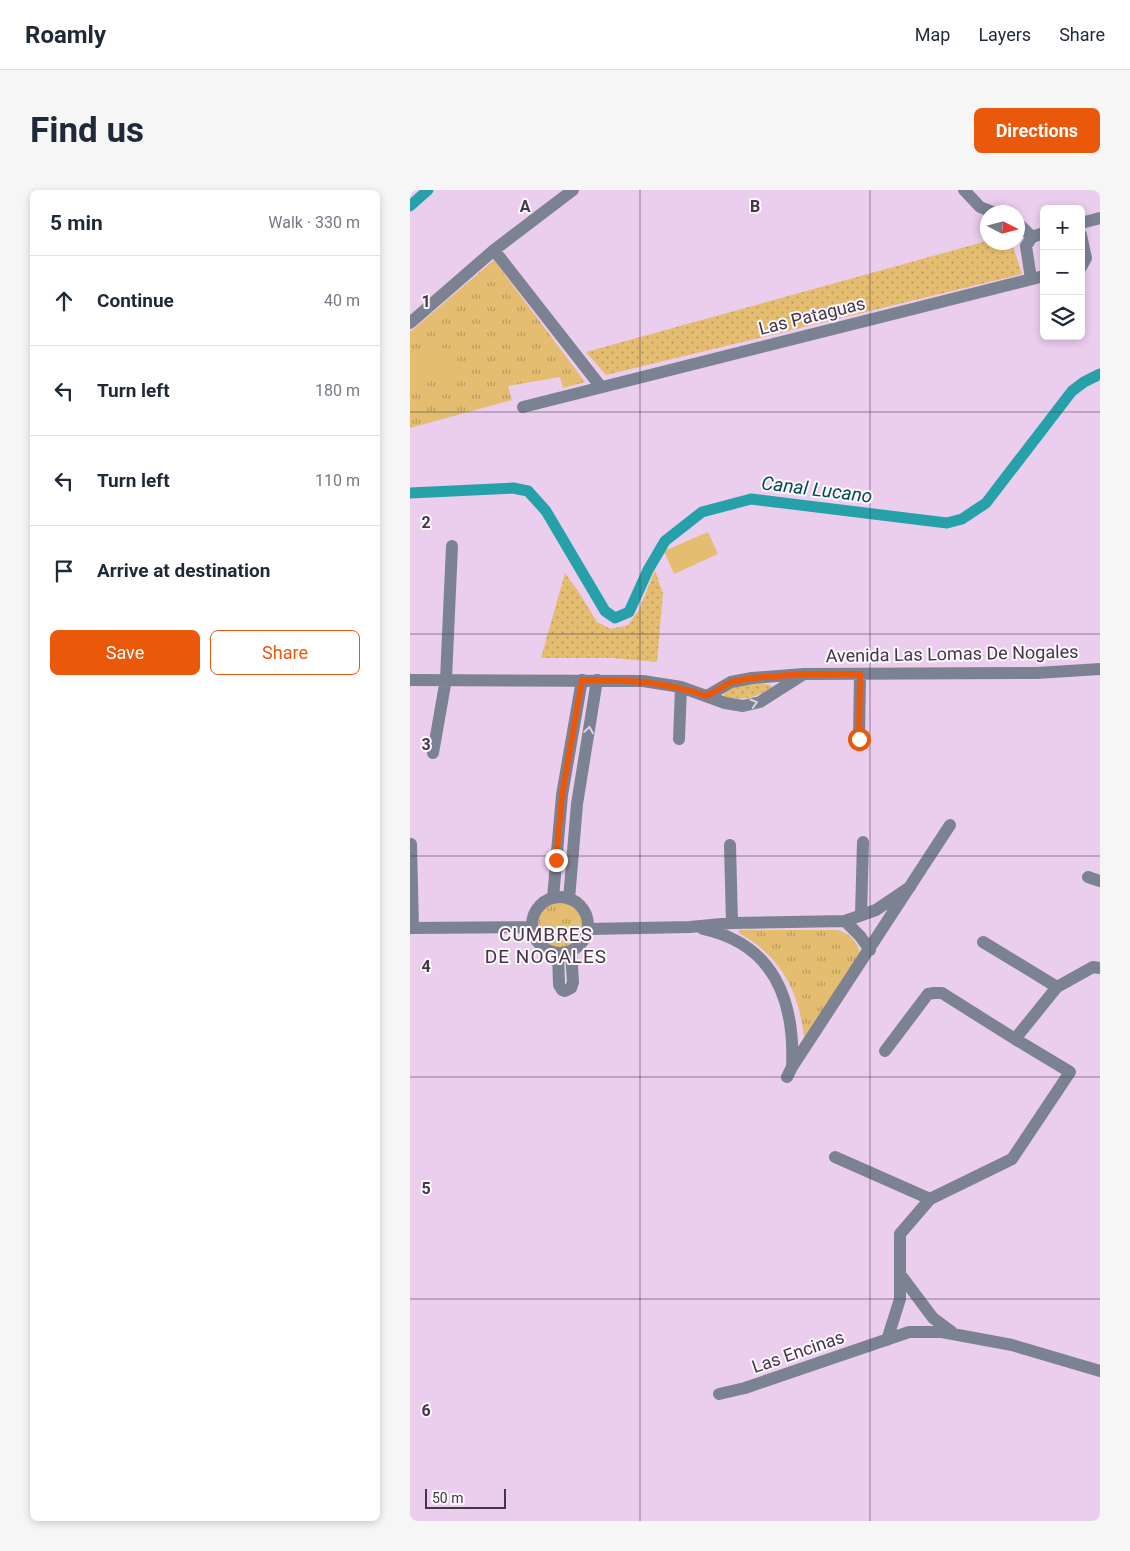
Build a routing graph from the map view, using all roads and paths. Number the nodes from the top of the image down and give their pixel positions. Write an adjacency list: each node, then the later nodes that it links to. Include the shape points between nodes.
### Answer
1 (573, 190): 8 (street)
2 (971, 193): 3 (street)
3 (980, 207)
4 (1100, 218): 5 (street)
5 (1085, 222)
6 (1025, 227): 7 (street)
7 (1038, 235): 10 (street, via 1027,242 1025,250)
8 (494, 250): 11 (street); 12 (street)
9 (1040, 277): 10 (street, Las Pataguas)
10 (1031, 279): 12 (street, Las Pataguas)
11 (410, 323)
12 (601, 387): 13 (street, Las Pataguas)
13 (523, 407)
14 (452, 546): 18 (street)
15 (1100, 669): 17 (street, Avenida Las Lomas De Nogales, via 1038,673)
16 (804, 674): 17 (street, Avenida Las Lomas De Nogales); 23 (street, Avenida Las Lomas De Nogales, via 731,682); 23 (street, Avenida Las Lomas De Nogales, one-way to 16, via 743,706 760,702)
17 (860, 674): 25 (street)
18 (446, 679): 19 (street, Avenida Las Lomas De Nogales); 20 (street, Avenida Las Lomas De Nogales); 26 (street)
19 (410, 680)
20 (582, 680): 21 (street, Avenida Las Lomas De Nogales); 27 (street)
21 (597, 680): 22 (street, Avenida Las Lomas De Nogales, via 642,681); 28 (street, one-way to 21)
22 (681, 688): 23 (street, Avenida Las Lomas De Nogales); 24 (street)
23 (707, 696)
24 (679, 739)
25 (859, 739)
26 (433, 753)
27 (569, 755): 28 (street); 29 (street)
28 (585, 758): 30 (street)
29 (559, 823): 30 (street); 36 (street)
30 (575, 825): 37 (street)
31 (950, 825): 35 (street)
32 (863, 842): 38 (street)
33 (411, 844): 43 (street)
34 (730, 845): 40 (street)
35 (910, 887): 38 (street, via 876,910); 46 (street)
36 (553, 898): 37 (street); 41 (street, via 539,906)
37 (569, 898): 44 (street, via 582,908)
38 (861, 915): 39 (street)
39 (845, 921): 40 (street); 46 (street)
40 (732, 923): 42 (street)
41 (532, 927): 43 (street); 44 (street, via 540,945 548,951 564,953 582,943)
42 (690, 927): 44 (street); 46 (street, via 712,931 736,941 758,957 770,971 788,1009 792,1043 789,1072)
43 (412, 928)
44 (588, 929)
45 (983, 942): 48 (street)
46 (870, 950)
47 (1100, 968): 48 (street, via 1093,967)
48 (1057, 987): 49 (street)
49 (1015, 1039): 50 (street, via 942,993 934,992 928,994); 52 (street, via 1070,1072 1012,1159)
50 (885, 1051)
51 (835, 1157): 52 (street)
52 (930, 1199): 53 (street, via 900,1234)
53 (900, 1274): 54 (street, Las Encinas, via 934,1318); 55 (street, via 900,1299)
54 (954, 1334): 55 (street, Las Encinas, via 909,1332); 56 (street, Las Encinas, via 1012,1345)
55 (887, 1340): 57 (street, Las Encinas)
56 (1100, 1370)
57 (719, 1394)

